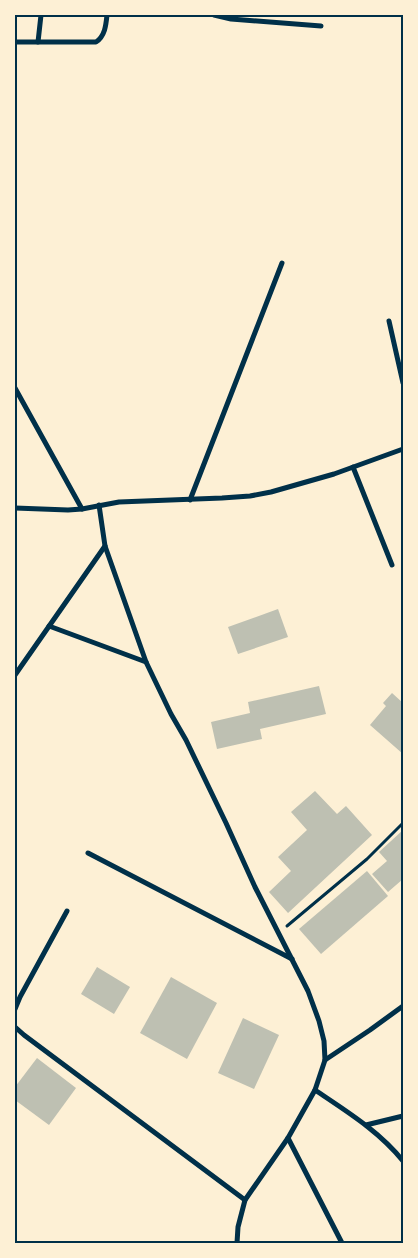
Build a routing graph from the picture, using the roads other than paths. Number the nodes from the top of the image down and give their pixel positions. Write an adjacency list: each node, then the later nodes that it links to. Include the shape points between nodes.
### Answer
1 (41, 15): 6 (street)
2 (107, 15): 6 (street, via 101,39 96,42)
3 (214, 15): 4 (street)
4 (321, 26)
5 (15, 42): 6 (street)
6 (38, 42)
7 (282, 263): 13 (street)
8 (389, 321): 9 (street)
9 (403, 383)
10 (15, 388): 16 (street)
11 (403, 449): 12 (street)
12 (353, 467): 13 (street, via 270,492); 18 (street)
13 (190, 500): 14 (street)
14 (99, 505): 16 (street); 17 (street)
15 (15, 508): 16 (street)
16 (82, 510)
17 (105, 546): 19 (street); 20 (street)
18 (392, 565)
19 (50, 626): 20 (street); 21 (street)
20 (146, 662): 24 (street)
21 (15, 675)
22 (88, 853): 24 (street)
23 (67, 911): 26 (street)
24 (292, 959): 28 (street, via 319,1021)
25 (403, 1006): 28 (street)
26 (15, 1009)
27 (15, 1026): 34 (street)
28 (326, 1060): 29 (street)
29 (315, 1090): 31 (street); 32 (street)
30 (403, 1116): 31 (street)
31 (366, 1125): 33 (street)
32 (288, 1138): 34 (street); 36 (street)
33 (403, 1161)
34 (245, 1200): 35 (street, via 238,1227)
35 (238, 1243)
36 (342, 1243)

